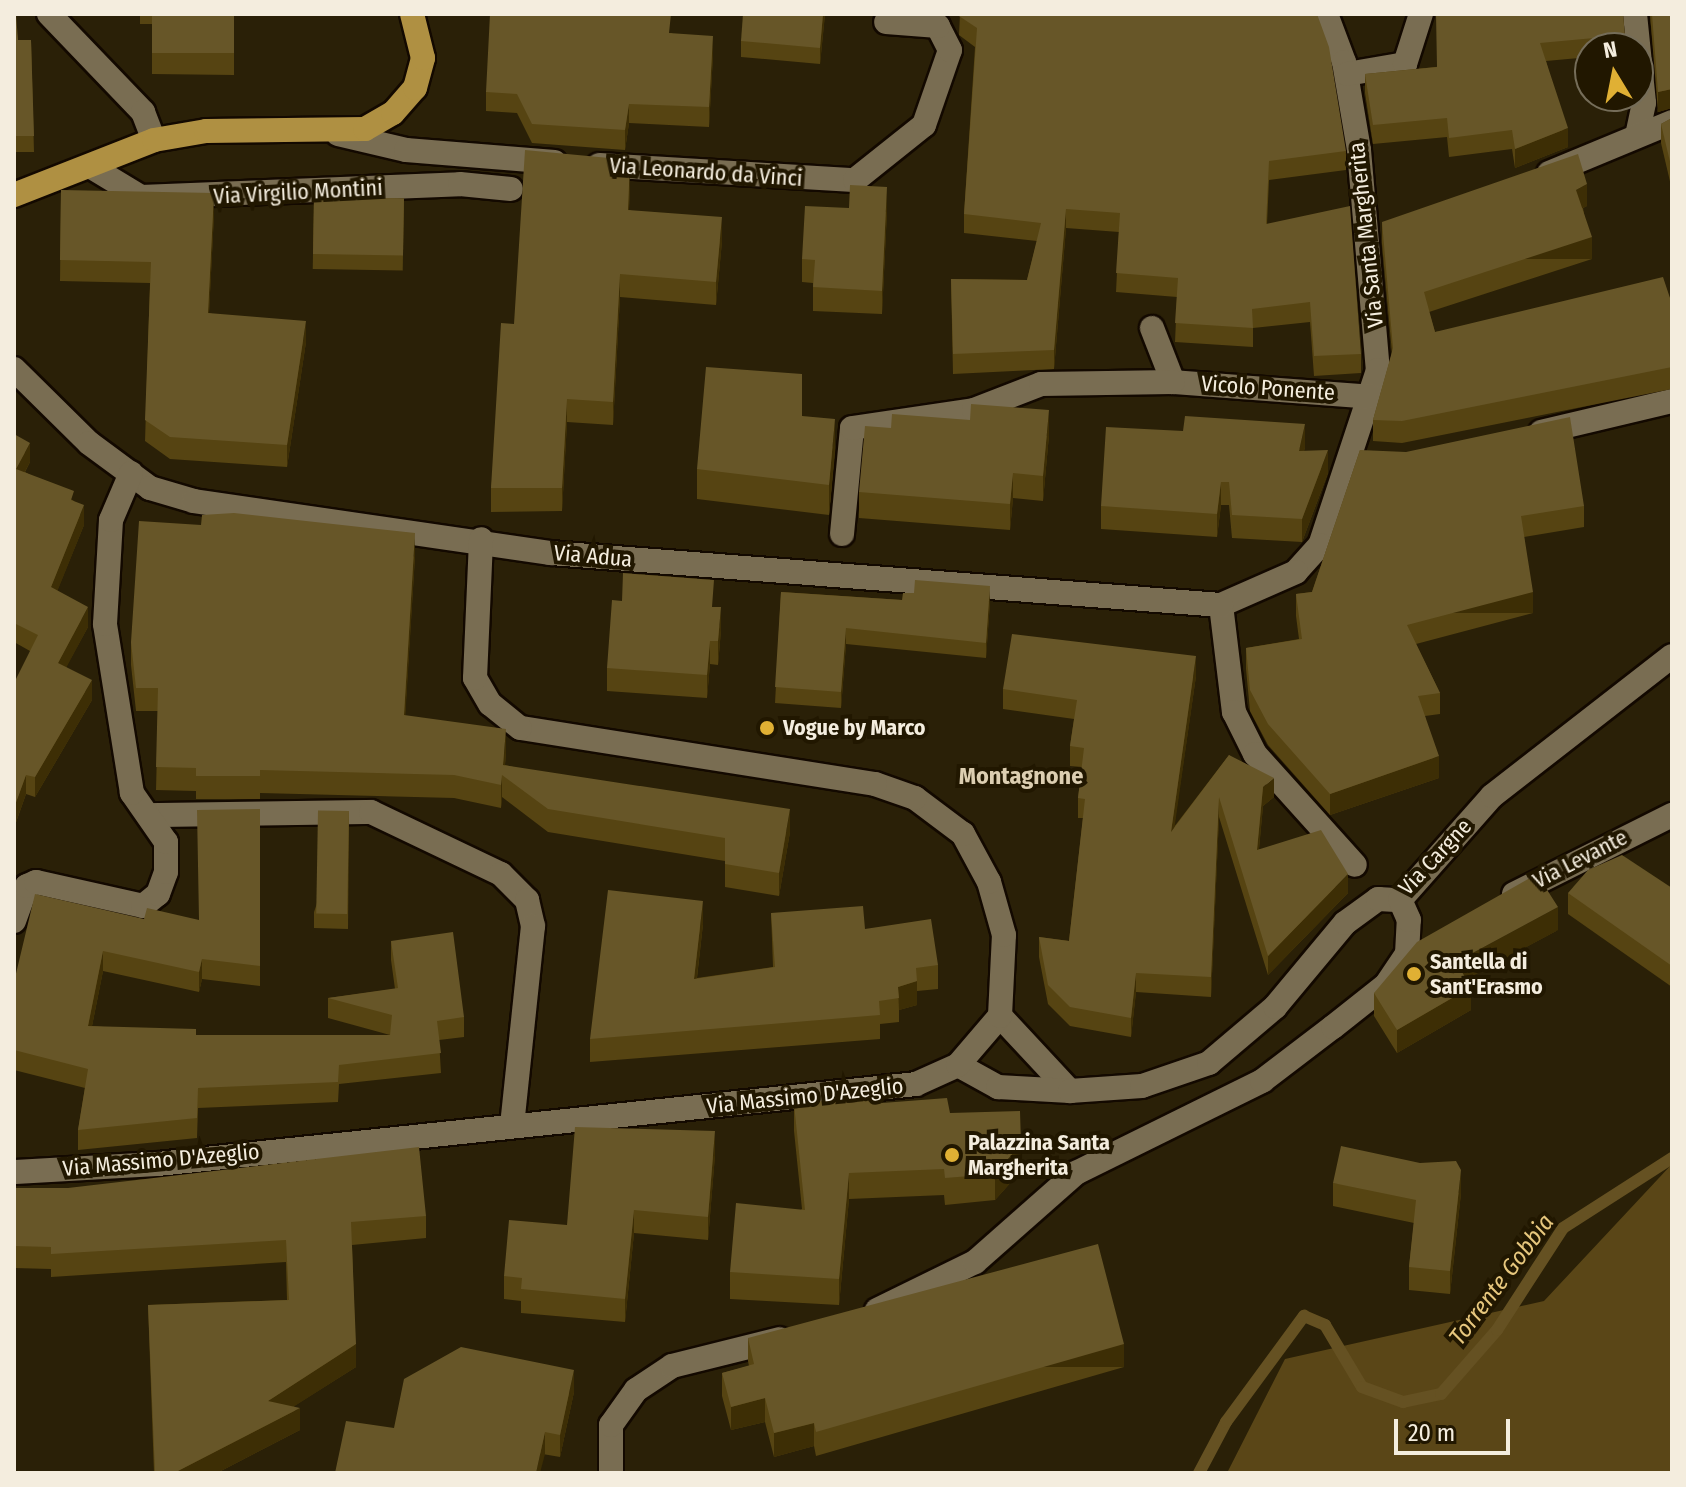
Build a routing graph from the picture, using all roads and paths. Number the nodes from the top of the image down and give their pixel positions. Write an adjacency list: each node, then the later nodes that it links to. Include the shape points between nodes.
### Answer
1 (49, 14): 11 (street, via 143,112)
2 (412, 14): 10 (main road, Via Leonardo da Vinci, via 423,58 415,88 393,113)
3 (1326, 14): 7 (street, Via Santa Margherita)
4 (1421, 14): 7 (street, via 1405,64)
5 (1635, 14): 9 (street, via 1644,103)
6 (886, 22): 10 (street, Via Leonardo da Vinci, via 938,26 950,50 924,125 855,180 406,150)
7 (1347, 74): 17 (street, Via Santa Margherita)
8 (1672, 122): 9 (street)
9 (1638, 132): 13 (street)
10 (336, 133): 11 (main road, Via Leonardo da Vinci, via 235,130)
11 (154, 140): 12 (main road)
12 (93, 168): 14 (street, Via Virgilio Montini, via 141,197 460,184); 15 (main road)
13 (1524, 183)
14 (511, 189)
15 (14, 195)
16 (1395, 225): 17 (street)
17 (1365, 233): 21 (street, Via Santa Margherita, via 1379,350)
18 (1152, 328): 20 (street, Vicolo Ponente)
19 (14, 369): 26 (street, Via Adua)
20 (1173, 382): 21 (street, Vicolo Ponente); 27 (street, via 1041,384 974,410 852,428)
21 (1371, 397): 24 (street, Via Santa Margherita)
22 (1672, 401): 23 (street)
23 (1517, 437)
24 (1350, 455): 25 (street); 29 (street, Via Santa Margherita, via 1320,545 1296,572)
25 (1377, 457)
26 (131, 473): 28 (street, Via Adua, via 150,488 194,501); 31 (street, via 111,520 105,624 132,793)
27 (842, 534)
28 (481, 539): 29 (street, Via Adua, via 551,553); 39 (street, via 475,678 490,704 520,728 875,784 915,798 963,834 989,882 1004,935)
29 (1221, 605): 33 (street, via 1241,726 1255,754)
30 (1672, 656): 34 (street, Via Cargne, via 1492,796)
31 (154, 815): 36 (street, via 166,842 166,872 158,894 143,906 36,882 27,886); 42 (street, via 371,812 501,874 527,900 533,926)
32 (1672, 815): 35 (street, Via Levante, via 1552,871)
33 (1355, 865)
34 (1400, 900): 38 (street, via 1409,920); 41 (street, Via Cargne, via 1378,899 1345,923 1275,1007 1209,1063 1142,1086)
35 (1486, 911)
36 (14, 921)
37 (1434, 941): 38 (street)
38 (1407, 954): 44 (street, via 1386,985 1262,1081 1076,1173 975,1262)
39 (1000, 1016): 40 (street, Via Massimo D'Azeglio); 41 (street)
40 (958, 1065): 41 (street, Via Cargne, via 998,1087); 42 (street, Via Massimo D'Azeglio, via 916,1084 857,1093)
41 (1070, 1091)
42 (512, 1125): 43 (street, Via Massimo D'Azeglio)
43 (14, 1172)
44 (848, 1319)
45 (808, 1331): 46 (street, via 672,1366 636,1390 611,1425)
46 (611, 1473)

